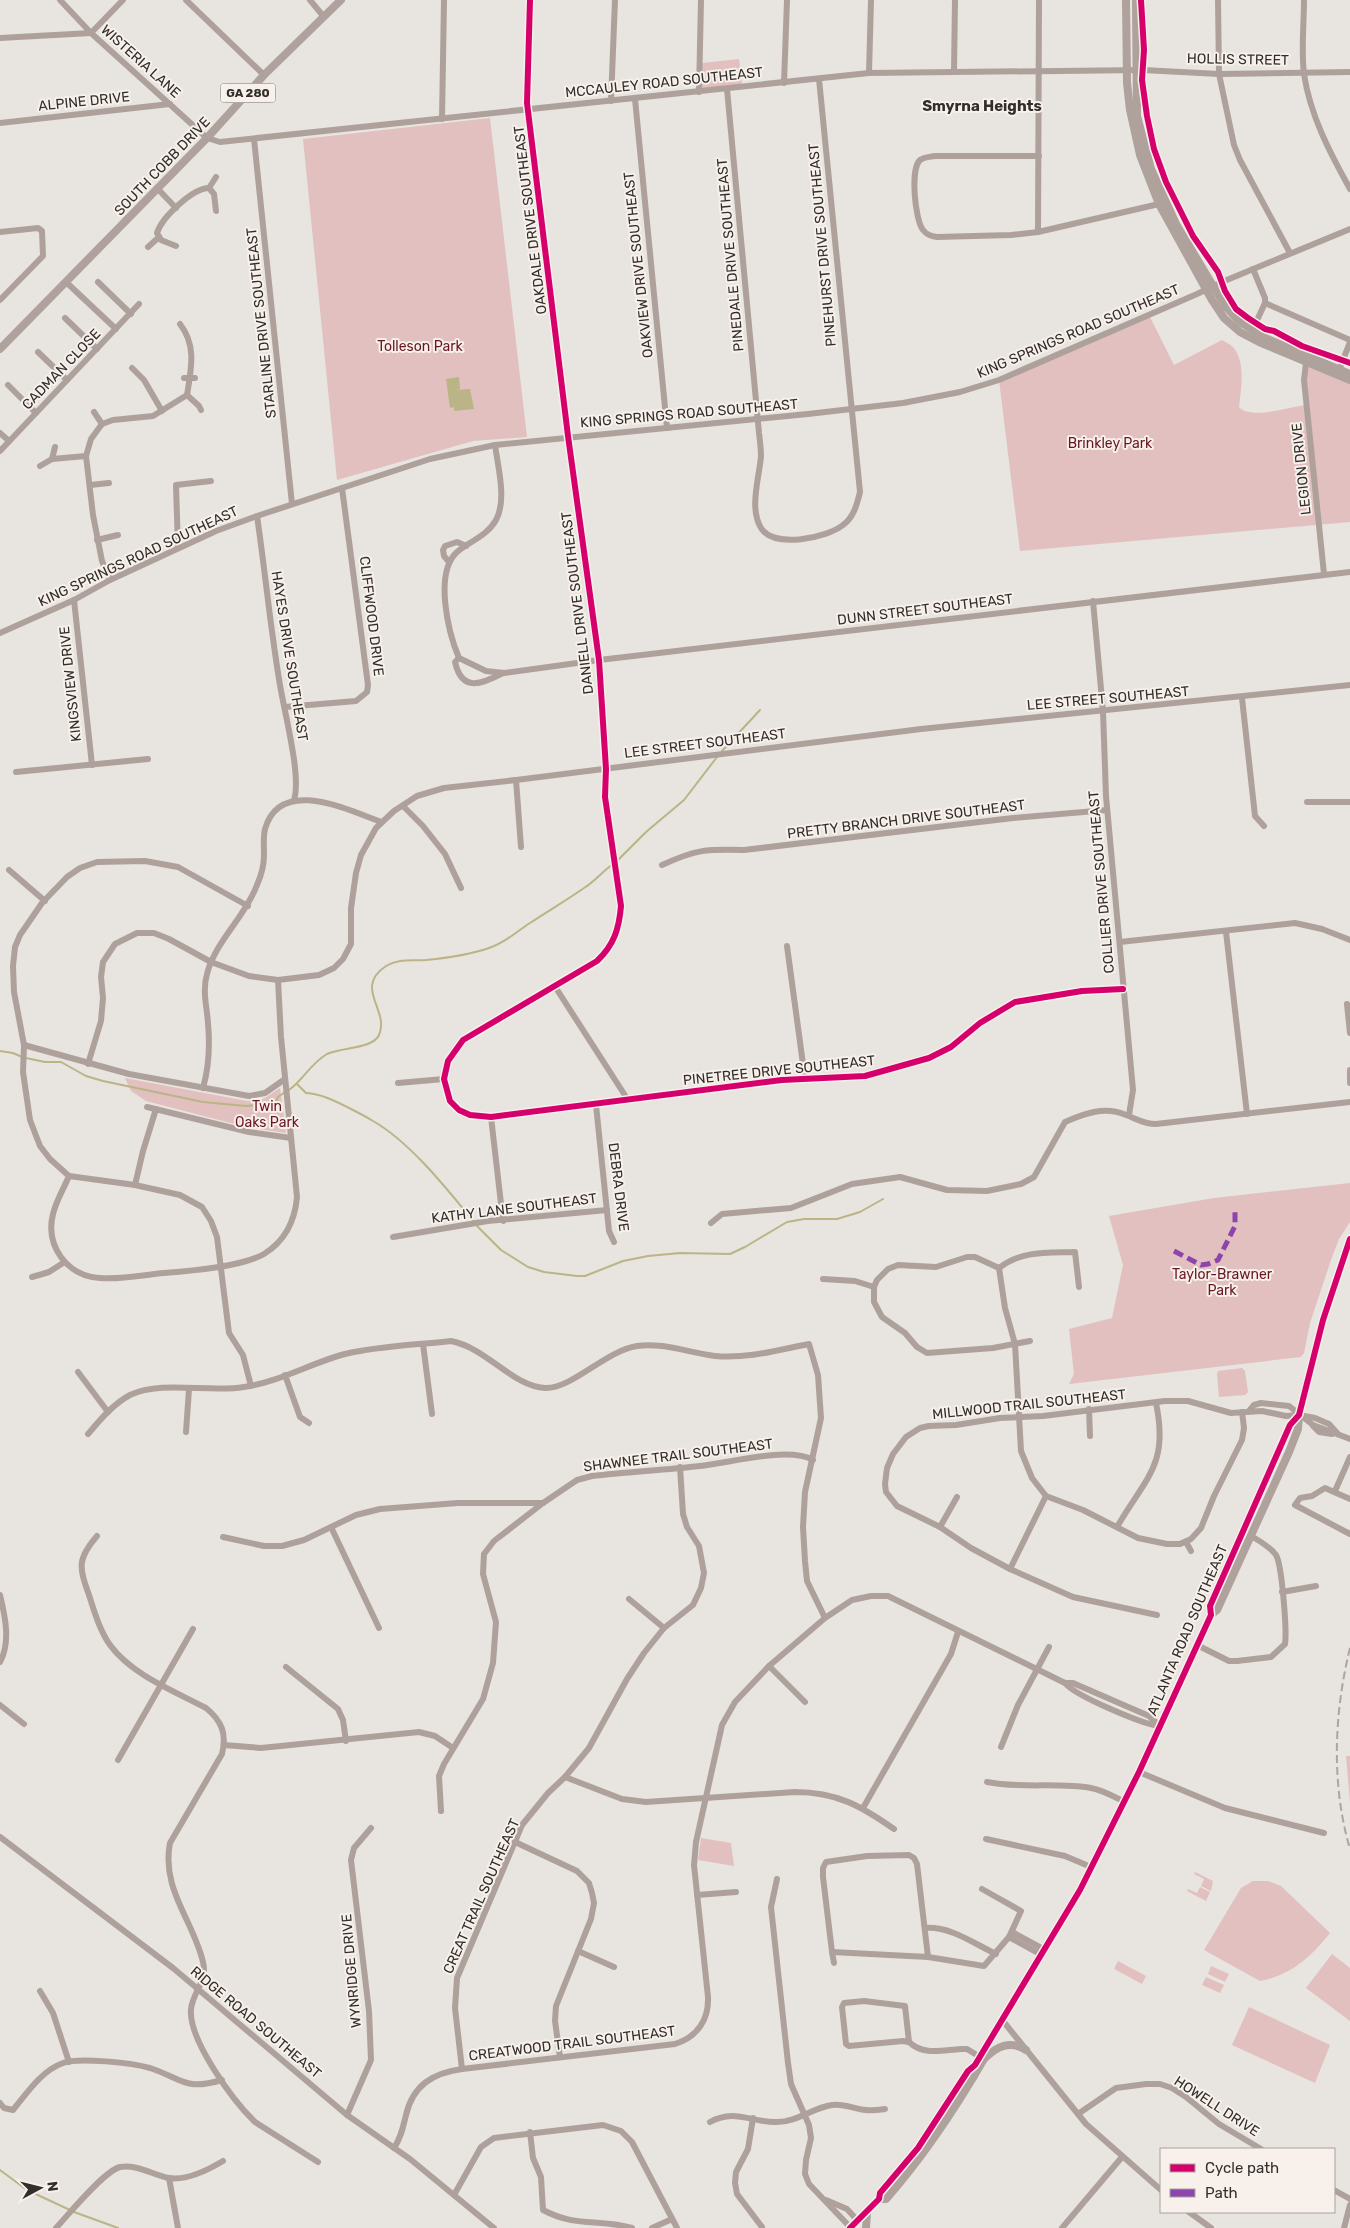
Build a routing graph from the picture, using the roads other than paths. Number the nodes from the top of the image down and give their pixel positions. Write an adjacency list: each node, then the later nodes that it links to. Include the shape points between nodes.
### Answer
1 (60, 0): 19 (street, WISTERIA LANE)
2 (123, 0): 19 (street)
3 (186, 0): 29 (street)
4 (310, 0): 18 (street)
5 (341, 0): 18 (main road, SOUTH COBB DRIVE / GA 280)
6 (444, 0): 38 (street)
7 (530, 0): 37 (street, OAKDALE DRIVE SOUTHEAST)
8 (615, 0): 35 (street)
9 (701, 0): 33 (street)
10 (787, 0): 31 (street)
11 (871, 0): 27 (street)
12 (955, 0): 23 (street)
13 (1039, 0): 24 (street)
14 (1126, 0): 21 (main road)
15 (1136, 0): 22 (main road)
16 (1218, 0): 28 (street)
17 (1304, 0): 25 (street)
18 (324, 17): 29 (main road, SOUTH COBB DRIVE / GA 280)
19 (91, 32): 20 (street); 36 (street, WISTERIA LANE)
20 (0, 38)
21 (1126, 71): 22 (street, HOLLIS STREET); 24 (street, MCCAULEY ROAD SOUTHEAST); 47 (main road, via 1137,143)
22 (1136, 71): 28 (street, HOLLIS STREET); 60 (main road, via 1137,116 1154,176)
23 (954, 72): 24 (street, MCCAULEY ROAD SOUTHEAST); 27 (street, MCCAULEY ROAD SOUTHEAST)
24 (1040, 72): 42 (street)
25 (1304, 72): 26 (street, HOLLIS STREET); 28 (street, HOLLIS STREET); 46 (street, via 1310,106 1332,158)
26 (1350, 72)
27 (869, 73): 30 (street, MCCAULEY ROAD SOUTHEAST)
28 (1219, 74): 56 (street, via 1234,145)
29 (264, 75): 40 (main road, SOUTH COBB DRIVE / GA 280)
30 (819, 79): 31 (street, MCCAULEY ROAD SOUTHEAST); 81 (street, PINEHURST DRIVE SOUTHEAST)
31 (784, 83): 32 (street, MCCAULEY ROAD SOUTHEAST)
32 (727, 89): 33 (street, MCCAULEY ROAD SOUTHEAST); 86 (street, PINEDALE DRIVE SOUTHEAST)
33 (699, 92): 34 (street, MCCAULEY ROAD SOUTHEAST)
34 (635, 99): 35 (street, MCCAULEY ROAD SOUTHEAST); 88 (street, OAKVIEW DRIVE SOUTHEAST)
35 (611, 101): 37 (street, MCCAULEY ROAD SOUTHEAST)
36 (170, 104): 39 (street, ALPINE DRIVE); 40 (street, WISTERIA LANE)
37 (529, 109): 38 (street, MCCAULEY ROAD SOUTHEAST); 90 (street, OAKDALE DRIVE SOUTHEAST)
38 (442, 119): 41 (street, MCCAULEY ROAD SOUTHEAST)
39 (0, 123)
40 (207, 138): 41 (street, MCCAULEY ROAD SOUTHEAST, via 220,142); 44 (main road, SOUTH COBB DRIVE / GA 280)
41 (254, 139): 102 (street, STARLINE DRIVE SOUTHEAST)
42 (1039, 156): 52 (street); 52 (street, via 928,157 919,161 915,173 919,222 922,229 932,236)
43 (216, 177): 45 (street)
44 (157, 188): 48 (street); 58 (main road, SOUTH COBB DRIVE / GA 280)
45 (209, 188): 48 (street, via 191,194); 49 (street, via 214,194)
46 (1350, 189)
47 (1159, 204): 52 (street); 60 (main road)
48 (176, 208): 53 (street, via 158,229)
49 (216, 211)
50 (1350, 229): 56 (street, KING SPRINGS ROAD SOUTHEAST)
51 (0, 232): 61 (street, via 38,228 42,232 44,248 41,258)
52 (1038, 232)
53 (159, 237): 54 (street); 55 (street)
54 (176, 246)
55 (148, 247)
56 (1290, 254): 57 (street, KING SPRINGS ROAD SOUTHEAST)
57 (1253, 269): 60 (street, KING SPRINGS ROAD SOUTHEAST); 62 (street, via 1266,298)
58 (66, 282): 67 (street); 70 (main road, SOUTH COBB DRIVE / GA 280)
59 (98, 282): 64 (street)
60 (1210, 288): 68 (main road); 73 (main road, via 1224,318 1240,332); 81 (street, KING SPRINGS ROAD SOUTHEAST, via 987,385 937,398)
61 (0, 299)
62 (1265, 303): 68 (street); 69 (street)
63 (139, 304): 64 (street, CADMAN CLOSE)
64 (131, 314): 67 (street, CADMAN CLOSE)
65 (65, 318): 71 (street)
66 (180, 324): 80 (street, via 187,332 193,350)
67 (116, 329): 71 (street, CADMAN CLOSE)
68 (1252, 331): 75 (main road)
69 (1350, 341): 75 (street)
70 (0, 349)
71 (97, 349): 77 (street, CADMAN CLOSE)
72 (38, 352): 77 (street)
73 (1306, 363): 78 (main road); 110 (street, LEGION DRIVE, via 1304,380)
74 (132, 368): 83 (street, via 144,380)
75 (1339, 370): 76 (main road)
76 (1350, 374)
77 (67, 380): 85 (street, CADMAN CLOSE)
78 (1350, 380)
79 (8, 385): 85 (street)
80 (187, 395): 82 (street); 83 (street)
81 (850, 409): 86 (street, KING SPRINGS ROAD SOUTHEAST); 86 (street, PINEHURST DRIVE SOUTHEAST, via 860,492 852,516 832,532 791,540 768,536 757,518 761,454)
82 (201, 410)
83 (162, 411): 87 (street, via 153,416)
84 (94, 412): 87 (street)
85 (36, 413): 91 (street, CADMAN CLOSE)
86 (758, 419): 88 (street, KING SPRINGS ROAD SOUTHEAST)
87 (102, 424): 95 (street, via 91,439)
88 (667, 428): 90 (street, KING SPRINGS ROAD SOUTHEAST)
89 (0, 433): 91 (street)
90 (568, 436): 92 (street, KING SPRINGS ROAD SOUTHEAST); 116 (street, DANIELL DRIVE SOUTHEAST)
91 (9, 441): 94 (street, CADMAN CLOSE)
92 (495, 445): 101 (street, KING SPRINGS ROAD SOUTHEAST, via 423,461); 106 (street, DUNN STREET SOUTHEAST, via 500,508 489,530)
93 (55, 447): 96 (street)
94 (0, 451)
95 (86, 456): 96 (street); 100 (street)
96 (52, 459): 97 (street)
97 (40, 466)
98 (212, 481): 107 (street, via 176,485)
99 (108, 483): 100 (street)
100 (90, 485): 105 (street)
101 (342, 488): 102 (street, KING SPRINGS ROAD SOUTHEAST); 120 (street, CLIFFWOOD DRIVE, via 367,692 356,701)
102 (292, 504): 103 (street, KING SPRINGS ROAD SOUTHEAST)
103 (257, 516): 107 (street, KING SPRINGS ROAD SOUTHEAST); 120 (street, HAYES DRIVE SOUTHEAST)
104 (118, 535): 105 (street)
105 (97, 540): 111 (street)
106 (466, 546): 108 (street, DUNN STREET SOUTHEAST); 108 (street, DUNN STREET SOUTHEAST, via 456,542 445,546 444,556)
107 (178, 548): 111 (street, KING SPRINGS ROAD SOUTHEAST)
108 (449, 562): 115 (street, DUNN STREET SOUTHEAST, via 444,583 454,646)
109 (1350, 572): 110 (street, DUNN STREET SOUTHEAST)
110 (1324, 574): 113 (street, DUNN STREET SOUTHEAST)
111 (110, 580): 112 (street, KING SPRINGS ROAD SOUTHEAST)
112 (74, 600): 114 (street, KING SPRINGS ROAD SOUTHEAST); 123 (street, KINGSVIEW DRIVE)
113 (1093, 601): 116 (street, DUNN STREET SOUTHEAST); 121 (street, COLLIER DRIVE SOUTHEAST)
114 (0, 633)
115 (459, 658): 117 (street, DUNN STREET SOUTHEAST, via 486,671); 117 (street, DUNN STREET SOUTHEAST, via 455,662 457,673 467,682 477,685)
116 (599, 660): 117 (street, DUNN STREET SOUTHEAST); 124 (street, DANIELL DRIVE SOUTHEAST)
117 (504, 673)
118 (1350, 685): 119 (street, LEE STREET SOUTHEAST)
119 (1242, 698): 121 (street, LEE STREET SOUTHEAST); 133 (street, via 1255,816)
120 (285, 707): 127 (street, HAYES DRIVE SOUTHEAST, via 298,790)
121 (1103, 710): 124 (street, LEE STREET SOUTHEAST); 131 (street, COLLIER DRIVE SOUTHEAST)
122 (148, 759): 123 (street)
123 (92, 765): 125 (street)
124 (606, 768): 126 (street, LEE STREET SOUTHEAST); 146 (street, DANIELL DRIVE SOUTHEAST, via 605,797 621,906 620,924 608,951 585,969)
125 (16, 772)
126 (516, 780): 130 (street, LEE STREET SOUTHEAST, via 444,788 417,796); 134 (street)
127 (294, 800): 132 (street, via 325,802); 139 (street, via 276,808 265,828 262,869)
128 (1307, 802): 129 (street)
129 (1350, 802)
130 (402, 806): 132 (street, LEE STREET SOUTHEAST); 137 (street, via 445,854)
131 (1107, 810): 135 (street, PRETTY BRANCH DRIVE SOUTHEAST, via 744,850 707,849); 142 (street, COLLIER DRIVE SOUTHEAST)
132 (381, 822): 145 (street, LEE STREET SOUTHEAST, via 361,854 351,908 352,944 343,959 319,976)
133 (1264, 826)
134 (521, 848)
135 (662, 865)
136 (9, 870): 138 (street)
137 (461, 888)
138 (45, 900): 139 (street, via 80,868 97,862 145,860 178,867); 150 (street, via 15,947 14,992)
139 (248, 906): 144 (street)
140 (1226, 932): 141 (street, via 1295,924 1322,929); 142 (street); 164 (street)
141 (1350, 940)
142 (1120, 942): 147 (street, COLLIER DRIVE SOUTHEAST)
143 (787, 946): 153 (street)
144 (211, 962): 145 (street, LEE STREET SOUTHEAST, via 249,976); 151 (street, LEE STREET SOUTHEAST, via 154,933 137,933 116,944 106,956 102,968 102,1014); 158 (street, via 205,983 209,1036)
145 (278, 980): 154 (street)
146 (554, 985): 155 (street, DANIELL DRIVE SOUTHEAST, via 464,1040 448,1061); 159 (street)
147 (1123, 989): 153 (street, PINETREE DRIVE SOUTHEAST, via 1082,991 1015,1002 980,1023 951,1047 929,1058 865,1076); 165 (street, COLLIER DRIVE SOUTHEAST, via 1133,1090)
148 (1347, 1004): 149 (street)
149 (1350, 1033)
150 (24, 1045): 151 (street); 168 (street, via 23,1072 33,1131 50,1159)
151 (88, 1064): 158 (street)
152 (1350, 1070): 157 (street)
153 (805, 1078): 159 (street, PINETREE DRIVE SOUTHEAST)
154 (285, 1079): 158 (street, via 265,1093 254,1096); 167 (street)
155 (444, 1080): 156 (street); 166 (street, PINETREE DRIVE SOUTHEAST, via 450,1101 459,1110 470,1115)
156 (398, 1083)
157 (1350, 1083)
158 (203, 1088)
159 (628, 1100): 161 (street, PINETREE DRIVE SOUTHEAST)
160 (1350, 1102): 164 (street)
161 (596, 1105): 166 (street, PINETREE DRIVE SOUTHEAST); 170 (street, DEBRA DRIVE)
162 (146, 1107): 163 (street)
163 (156, 1109): 167 (street, via 249,1132); 169 (street)
164 (1247, 1114): 165 (street, via 1152,1124)
165 (1129, 1116): 172 (street, via 1102,1111 1083,1114 1065,1122 1034,1177 1021,1184 987,1191 947,1190 900,1177 852,1184 791,1208 722,1214)
166 (491, 1117): 171 (street)
167 (291, 1138): 177 (street, via 298,1197 292,1223 279,1242 263,1254)
168 (69, 1176): 169 (street); 176 (street, via 51,1224)
169 (135, 1185): 177 (street, via 180,1195 202,1208 214,1228)
170 (607, 1210): 171 (street, KATHY LANE SOUTHEAST); 175 (street, DEBRA DRIVE)
171 (503, 1221): 173 (street, KATHY LANE SOUTHEAST)
172 (711, 1224)
173 (393, 1237)
174 (1350, 1240): 195 (main road, ATLANTA ROAD SOUTHEAST, via 1322,1320)
175 (614, 1242)
176 (63, 1263): 177 (street, via 84,1275 100,1278); 179 (street)
177 (221, 1266): 188 (street, via 229,1333 243,1355)
178 (999, 1268): 181 (street, via 1027,1254 1075,1252); 182 (street, via 974,1256 936,1267 898,1265 881,1274); 185 (street)
179 (32, 1277)
180 (823, 1279): 182 (street, via 855,1281)
181 (1079, 1287)
182 (874, 1288): 185 (street, via 874,1302 882,1317 905,1333 916,1347 928,1353)
183 (1030, 1341): 185 (street)
184 (423, 1344): 187 (street, via 346,1354); 194 (street); 204 (street, via 463,1343 522,1382 546,1388 558,1386 611,1355 639,1346 663,1346 716,1356 748,1356 809,1344 821,1393 821,1418)
185 (1014, 1344): 196 (street)
186 (78, 1372): 192 (street)
187 (285, 1375): 188 (street); 197 (street, via 300,1418)
188 (251, 1386): 189 (street)
189 (189, 1389): 192 (street, via 164,1388 130,1395); 198 (street)
190 (1156, 1403): 191 (street, MILLWOOD TRAIL SOUTHEAST); 193 (street, MILLWOOD TRAIL SOUTHEAST, via 1188,1401 1231,1413); 215 (street, via 1161,1431 1159,1453 1151,1474)
191 (1089, 1409): 196 (street, MILLWOOD TRAIL SOUTHEAST); 201 (street)
192 (108, 1412): 199 (street)
193 (1245, 1412): 195 (street, MILLWOOD TRAIL SOUTHEAST); 195 (street, MILLWOOD TRAIL SOUTHEAST, via 1254,1405 1267,1403 1289,1406); 220 (street, via 1242,1440 1202,1528)
194 (432, 1414)
195 (1299, 1415): 200 (street, via 1312,1426); 200 (street, via 1329,1424); 218 (main road, ATLANTA ROAD SOUTHEAST, via 1289,1452); 228 (main road, ATLANTA ROAD SOUTHEAST, via 1290,1425 1210,1606)
196 (1018, 1418): 207 (street, MILLWOOD TRAIL SOUTHEAST, via 920,1428 906,1437 893,1454 886,1475); 209 (street, via 1023,1460)
197 (309, 1423)
198 (186, 1432)
199 (88, 1434)
200 (1338, 1434): 202 (street)
201 (1090, 1436)
202 (1350, 1440)
203 (1350, 1457): 206 (street)
204 (813, 1460): 205 (street, SHAWNEE TRAIL SOUTHEAST, via 806,1456 788,1455); 229 (street, via 805,1492 805,1561 807,1581)
205 (680, 1467): 212 (street, SHAWNEE TRAIL SOUTHEAST, via 592,1476 577,1480); 231 (street, CREAT TRAIL SOUTHEAST, via 683,1514 698,1546 704,1573 693,1605)
206 (1335, 1491): 211 (street); 216 (street, via 1325,1488 1312,1496 1300,1498 1295,1505)
207 (886, 1492): 208 (street); 214 (street, via 897,1506)
208 (878, 1494)
209 (1046, 1496): 215 (street); 222 (street)
210 (957, 1497): 214 (street)
211 (1350, 1499)
212 (543, 1503): 213 (street, via 458,1503 380,1509); 248 (street, SHAWNEE TRAIL SOUTHEAST, via 494,1541 484,1554 483,1574 496,1622 493,1663 483,1699)
213 (330, 1527): 219 (street, via 304,1540 282,1546 264,1546); 230 (street)
214 (940, 1527): 222 (street)
215 (1117, 1527): 220 (street, via 1138,1538 1158,1543 1174,1545)
216 (1350, 1534)
217 (97, 1536): 240 (street, via 81,1559 81,1570 96,1616 110,1645 130,1665)
218 (1251, 1536): 224 (street, via 1276,1556); 228 (main road, ATLANTA ROAD SOUTHEAST, via 1218,1610)
219 (223, 1537)
220 (1186, 1542): 221 (street)
221 (1191, 1551)
222 (1010, 1569): 227 (street, via 1080,1599)
223 (1316, 1586): 224 (street)
224 (1282, 1592): 234 (street, via 1285,1644 1271,1657 1229,1661)
225 (0, 1595): 236 (street, via 6,1639)
226 (628, 1599): 231 (street)
227 (1158, 1615)
228 (1211, 1615): 234 (main road, ATLANTA ROAD SOUTHEAST)
229 (825, 1618): 233 (street, CREATWOOD TRAIL SOUTHEAST, via 852,1600 888,1596); 237 (street, CREATWOOD TRAIL SOUTHEAST)
230 (379, 1628)
231 (664, 1628): 251 (street, CREAT TRAIL SOUTHEAST, via 627,1679 589,1748)
232 (193, 1629): 240 (street)
233 (958, 1632): 239 (street, CREATWOOD TRAIL SOUTHEAST); 255 (street, via 951,1654)
234 (1197, 1645): 244 (main road, ATLANTA ROAD SOUTHEAST)
235 (1049, 1647): 239 (street)
236 (0, 1662)
237 (769, 1666): 241 (street); 253 (street, CREATWOOD TRAIL SOUTHEAST, via 726,1715)
238 (286, 1668): 245 (street, via 338,1709)
239 (1037, 1669): 244 (street, CREATWOOD TRAIL SOUTHEAST, via 1149,1716); 247 (street)
240 (160, 1684): 246 (street, via 216,1716 223,1728); 249 (street)
241 (805, 1702)
242 (0, 1706): 243 (street)
243 (24, 1724)
244 (1160, 1726): 250 (main road, ATLANTA ROAD SOUTHEAST)
245 (346, 1741): 246 (street, via 261,1748); 248 (street, via 419,1732 435,1736)
246 (224, 1745): 277 (street, via 222,1754 170,1843 167,1859 173,1889 203,1962 204,1974)
247 (1000, 1747)
248 (453, 1748): 256 (street, SHAWNEE TRAIL SOUTHEAST, via 439,1776)
249 (118, 1760)
250 (1139, 1772): 254 (main road, ATLANTA ROAD SOUTHEAST); 259 (street, via 1224,1808)
251 (565, 1777): 253 (street, via 622,1799 646,1802); 262 (street, CREAT TRAIL SOUTHEAST, via 522,1825)
252 (987, 1782): 254 (street, via 1093,1788)
253 (705, 1797): 255 (street, via 806,1792 840,1798); 267 (street, CREATWOOD TRAIL SOUTHEAST, via 694,1854)
254 (1123, 1801): 263 (main road, ATLANTA ROAD SOUTHEAST)
255 (863, 1808): 258 (street)
256 (441, 1811)
257 (371, 1828): 292 (street, WYNRIDGE DRIVE, via 354,1848 351,1860 369,2011 371,2060)
258 (894, 1829)
259 (1324, 1833)
260 (0, 1837): 277 (street, RIDGE ROAD SOUTHEAST)
261 (986, 1839): 263 (street, via 1065,1856)
262 (515, 1842): 270 (street, via 573,1868 588,1883 594,1908); 286 (street, CREAT TRAIL SOUTHEAST, via 456,1982 455,2008)
263 (1091, 1867): 272 (main road, ATLANTA ROAD SOUTHEAST)
264 (777, 1879): 293 (street, via 771,1907 788,2063 791,2084)
265 (982, 1889): 269 (street, via 1022,1910)
266 (736, 1892): 267 (street)
267 (697, 1895): 283 (street, CREATWOOD TRAIL SOUTHEAST, via 709,2006 699,2030 692,2037 675,2044)
268 (925, 1928): 271 (street, via 914,1858 899,1854 826,1862 823,1868); 273 (street, via 949,1931); 274 (street)
269 (1011, 1935): 272 (street); 273 (street)
270 (578, 1950): 276 (street); 283 (street, via 556,2006)
271 (832, 1952): 274 (street); 275 (street)
272 (1043, 1953): 279 (main road, ATLANTA ROAD SOUTHEAST)
273 (996, 1954): 274 (street, via 984,1966)
274 (928, 1957)
275 (834, 1964)
276 (614, 1967)
277 (199, 1989): 288 (street, via 192,2002 191,2021 197,2039); 292 (street, RIDGE ROAD SOUTHEAST)
278 (40, 1991): 284 (street, via 53,2013)
279 (1003, 2021): 281 (street); 282 (main road, ATLANTA ROAD SOUTHEAST)
280 (909, 2042): 280 (street, via 849,2046 846,2044 844,2003 905,2006); 282 (street, via 924,2051 967,2049)
281 (1026, 2050): 287 (main road, via 1018,2045 1002,2046 992,2051); 291 (street)
282 (980, 2057): 285 (main road, ATLANTA ROAD SOUTHEAST)
283 (560, 2058): 286 (street, CREATWOOD TRAIL SOUTHEAST)
284 (69, 2062): 288 (street, via 99,2061 149,2068 185,2084); 289 (street, via 44,2074 13,2110)
285 (975, 2065): 287 (main road, ATLANTA ROAD SOUTHEAST); 308 (main road, ATLANTA ROAD SOUTHEAST, via 907,2162 880,2193)
286 (462, 2069): 297 (street, CREATWOOD TRAIL SOUTHEAST, via 432,2077 419,2088 409,2103 401,2135)
287 (974, 2076): 308 (main road, ATLANTA ROAD SOUTHEAST, via 923,2155 886,2199)
288 (222, 2080): 301 (street, via 229,2093 255,2122)
289 (0, 2104)
290 (885, 2109): 293 (street, via 864,2110 834,2104)
291 (1078, 2114): 298 (street, HOWELL DRIVE, via 1115,2089 1160,2084 1186,2097 1218,2124); 299 (street)
292 (347, 2115): 297 (street, RIDGE ROAD SOUTHEAST)
293 (805, 2115): 294 (street, via 779,2122); 307 (street, via 811,2138 805,2174 813,2190)
294 (753, 2118): 295 (street, via 718,2117); 314 (street, via 748,2149 734,2183 737,2194)
295 (710, 2122)
296 (530, 2132): 305 (street, via 503,2136 486,2143); 312 (street, via 603,2125 621,2131 636,2149); 319 (street, via 541,2177 543,2210 567,2225)
297 (394, 2148): 305 (street, RIDGE ROAD SOUTHEAST)
298 (1259, 2148)
299 (1122, 2157): 303 (street); 315 (street)
300 (223, 2161): 302 (street, via 196,2174)
301 (318, 2162)
302 (169, 2178): 316 (street, via 138,2168 118,2168 107,2175); 317 (street)
303 (1160, 2189)
304 (1335, 2191): 306 (street)
305 (454, 2195): 318 (street, RIDGE ROAD SOUTHEAST)
306 (1350, 2199)
307 (826, 2200): 313 (street, via 847,2210); 322 (street)
308 (880, 2200): 310 (main road, ATLANTA ROAD SOUTHEAST)
309 (1350, 2206): 325 (street)
310 (866, 2212): 313 (main road, ATLANTA ROAD SOUTHEAST); 323 (main road)
311 (1190, 2213): 324 (street)
312 (672, 2219): 320 (street); 321 (street)
313 (858, 2221): 322 (main road, ATLANTA ROAD SOUTHEAST)
314 (762, 2227)
315 (1065, 2227)
316 (56, 2228)
317 (178, 2228)
318 (494, 2228)
319 (632, 2228)
320 (652, 2228)
321 (677, 2228)
322 (851, 2228)
323 (866, 2228)
324 (1211, 2228)
325 (1344, 2228)

